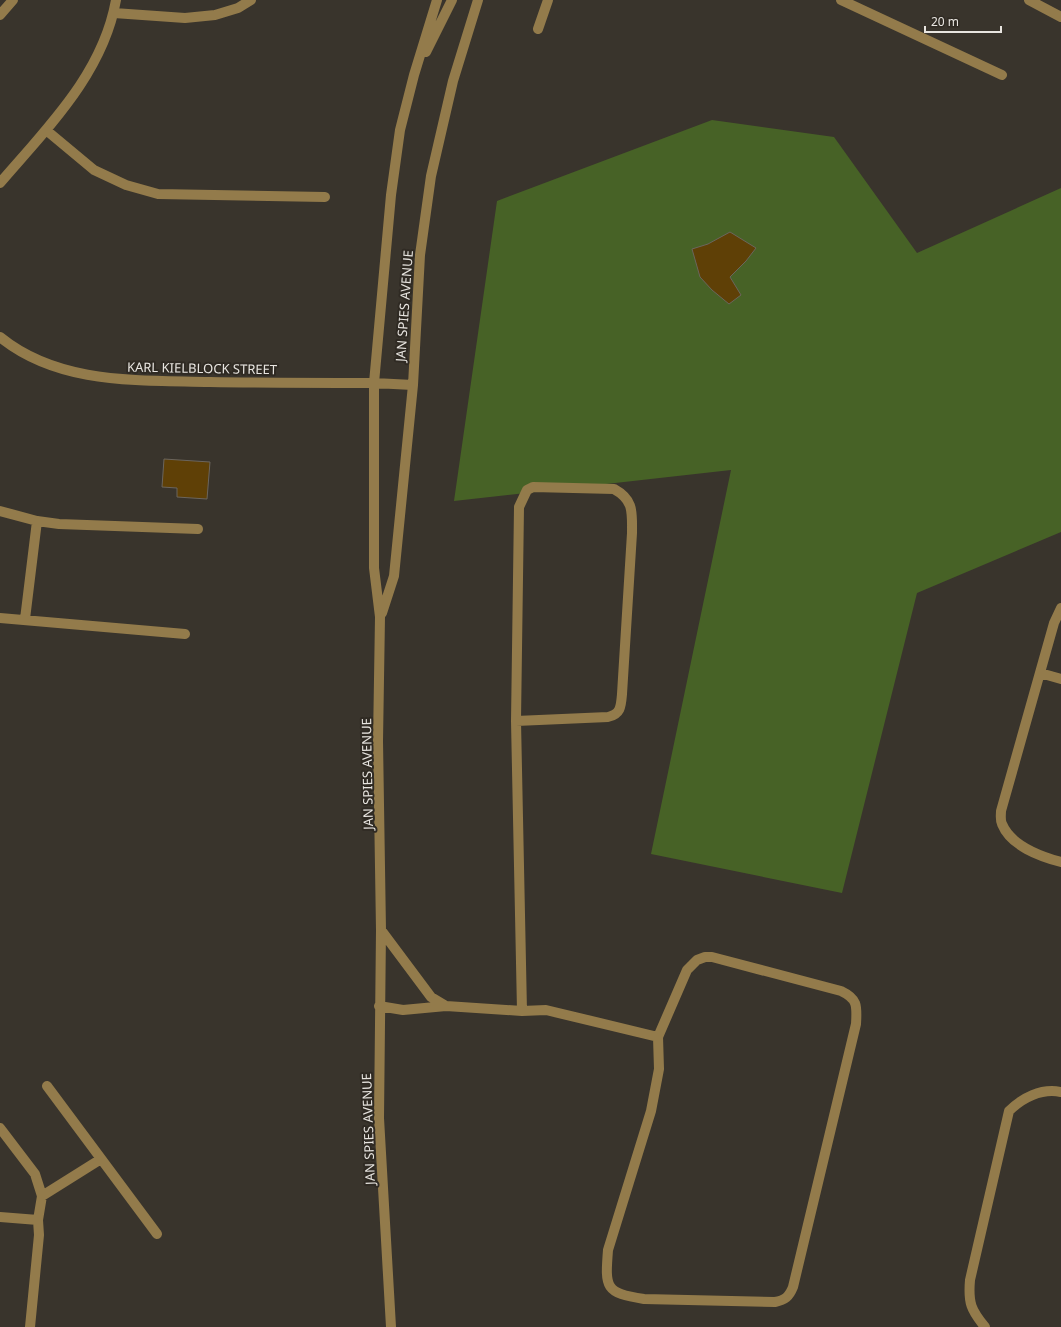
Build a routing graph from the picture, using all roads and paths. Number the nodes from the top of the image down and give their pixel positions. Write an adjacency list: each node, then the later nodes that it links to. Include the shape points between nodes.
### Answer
1 (13, 0): 11 (street)
2 (116, 0): 10 (street)
3 (251, 0): 10 (street, via 238,8 215,16 185,18)
4 (437, 0): 14 (street, JAN SPIES AVENUE)
5 (452, 0): 14 (street)
6 (478, 0): 21 (street, JAN SPIES AVENUE, via 453,81 431,176 420,255)
7 (548, 0): 13 (street)
8 (841, 0): 15 (street)
9 (1029, 0): 12 (street)
10 (114, 13): 16 (street, via 104,43 87,76)
11 (0, 15)
12 (1061, 17)
13 (538, 29)
14 (414, 75): 20 (street, JAN SPIES AVENUE, via 400,130 391,195)
15 (1002, 75)
16 (46, 130): 17 (street); 18 (street, via 94,170 126,185 158,194)
17 (0, 183)
18 (325, 196)
19 (0, 337): 20 (street, KARL KIELBLOCK STREET, via 13,348 38,361 68,372 117,380)
20 (374, 383): 21 (street, KARL KIELBLOCK STREET); 26 (street, JAN SPIES AVENUE, via 374,568)
21 (413, 385): 26 (street, JAN SPIES AVENUE, via 394,576)
22 (0, 511): 23 (street)
23 (37, 521): 24 (street); 28 (street)
24 (198, 529)
25 (1061, 608): 30 (street, via 1054,623)
26 (380, 617): 34 (street, JAN SPIES AVENUE, via 378,741)
27 (0, 618): 28 (street)
28 (24, 619): 29 (street)
29 (185, 634)
30 (1040, 674): 31 (street); 33 (street, via 1003,798 1001,822 1008,834 1023,848)
31 (1061, 678)
32 (516, 721): 32 (street, via 518,521 522,498 527,490 533,487 614,489 624,494 630,503 632,513 622,694 618,712 608,718); 37 (street)
33 (1061, 862)
34 (381, 930): 35 (street, JAN SPIES AVENUE); 36 (street, via 431,997)
35 (379, 1006): 36 (street, via 403,1010); 48 (street, JAN SPIES AVENUE, via 379,1118)
36 (446, 1006): 37 (street)
37 (522, 1011): 38 (street, via 557,1012)
38 (658, 1037): 38 (street, via 687,970 697,960 705,958 712,957 840,991 855,1002 856,1024 793,1287 786,1298 775,1302 644,1299 618,1294 608,1283 608,1250 652,1103 659,1069)
39 (46, 1086): 42 (street)
40 (1061, 1092): 49 (street, via 1031,1095 1019,1101 1009,1111 970,1280 969,1295 974,1313)
41 (0, 1128): 43 (street, via 35,1174)
42 (101, 1159): 43 (street); 46 (street)
43 (42, 1196): 45 (street)
44 (0, 1217): 45 (street)
45 (38, 1220): 47 (street, via 39,1234)
46 (157, 1234)
47 (30, 1327)
48 (391, 1327)
49 (985, 1327)

